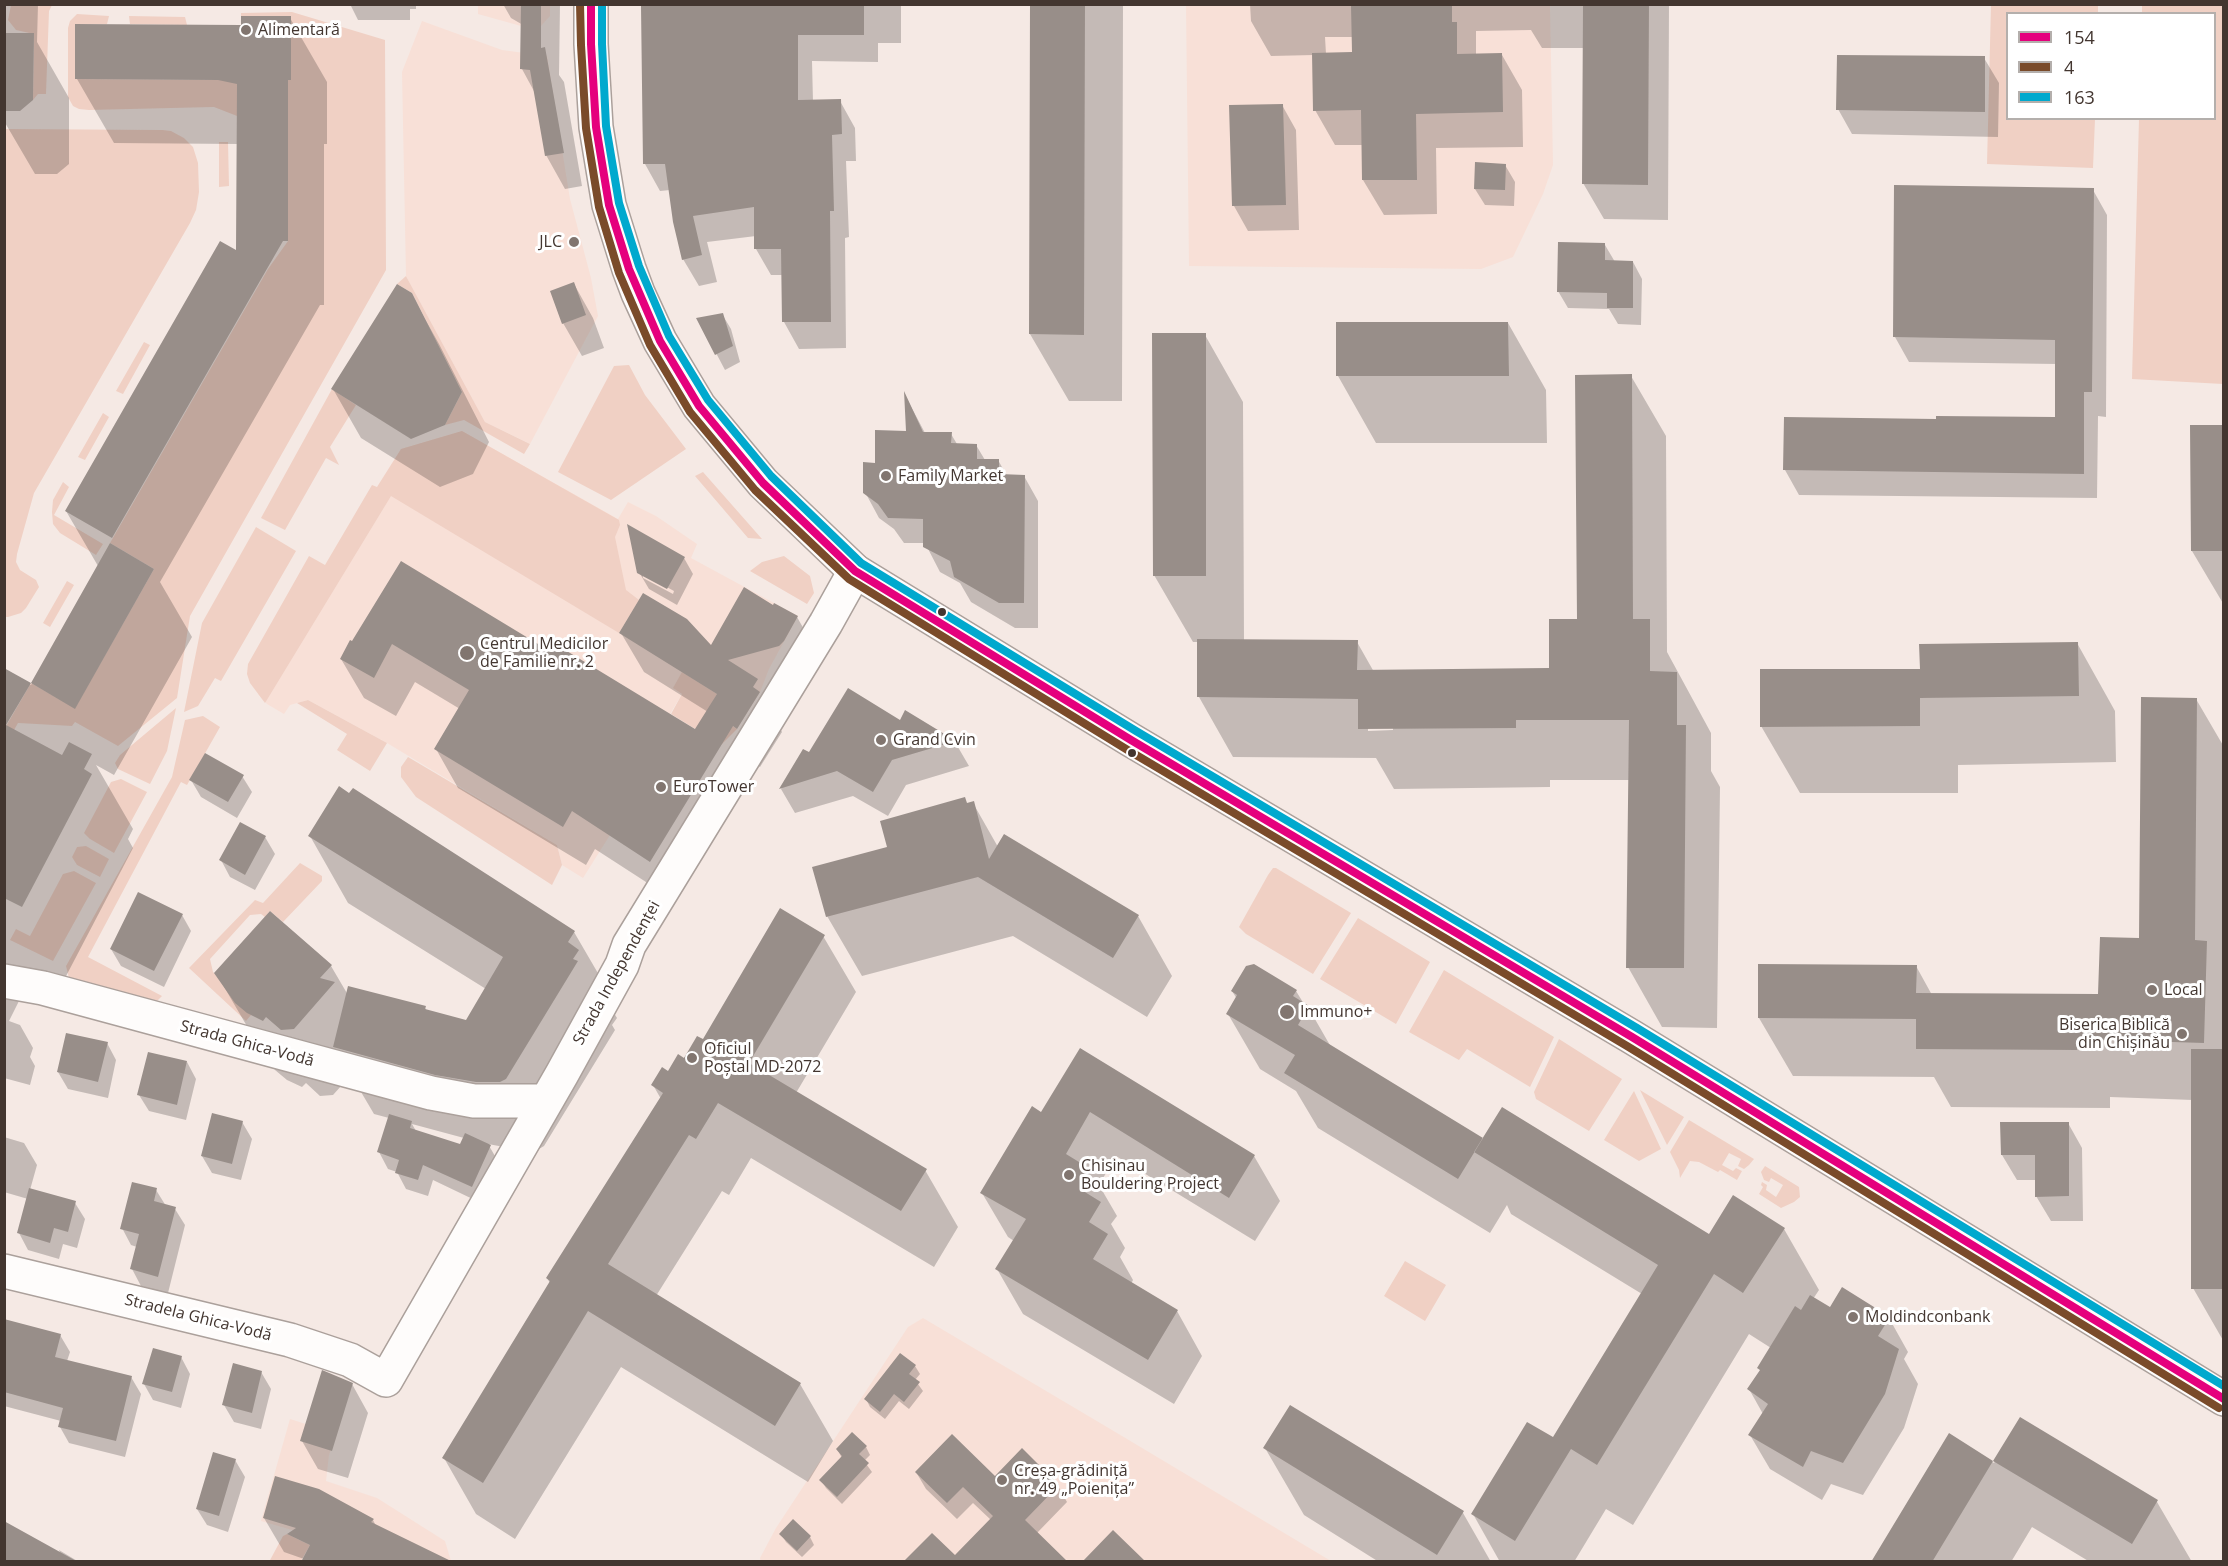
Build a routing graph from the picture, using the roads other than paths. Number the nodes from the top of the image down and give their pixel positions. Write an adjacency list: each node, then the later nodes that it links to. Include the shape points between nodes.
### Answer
1 (591, 4): 2 (main road, via 596,127 609,205 628,269 656,331 699,406 727,441 763,483)
2 (855, 571): 4 (main road, Strada Independenței, via 629,945 622,965); 7 (main road, via 1642,1043)
3 (4, 981): 4 (main road, Strada Ghica-Vodă, via 43,988 431,1093 474,1101)
4 (546, 1101): 6 (main road, Strada Independenței)
5 (4, 1271): 6 (main road, Stradela Ghica-Vodă, via 290,1340 350,1360)
6 (386, 1380)
7 (2223, 1399)

